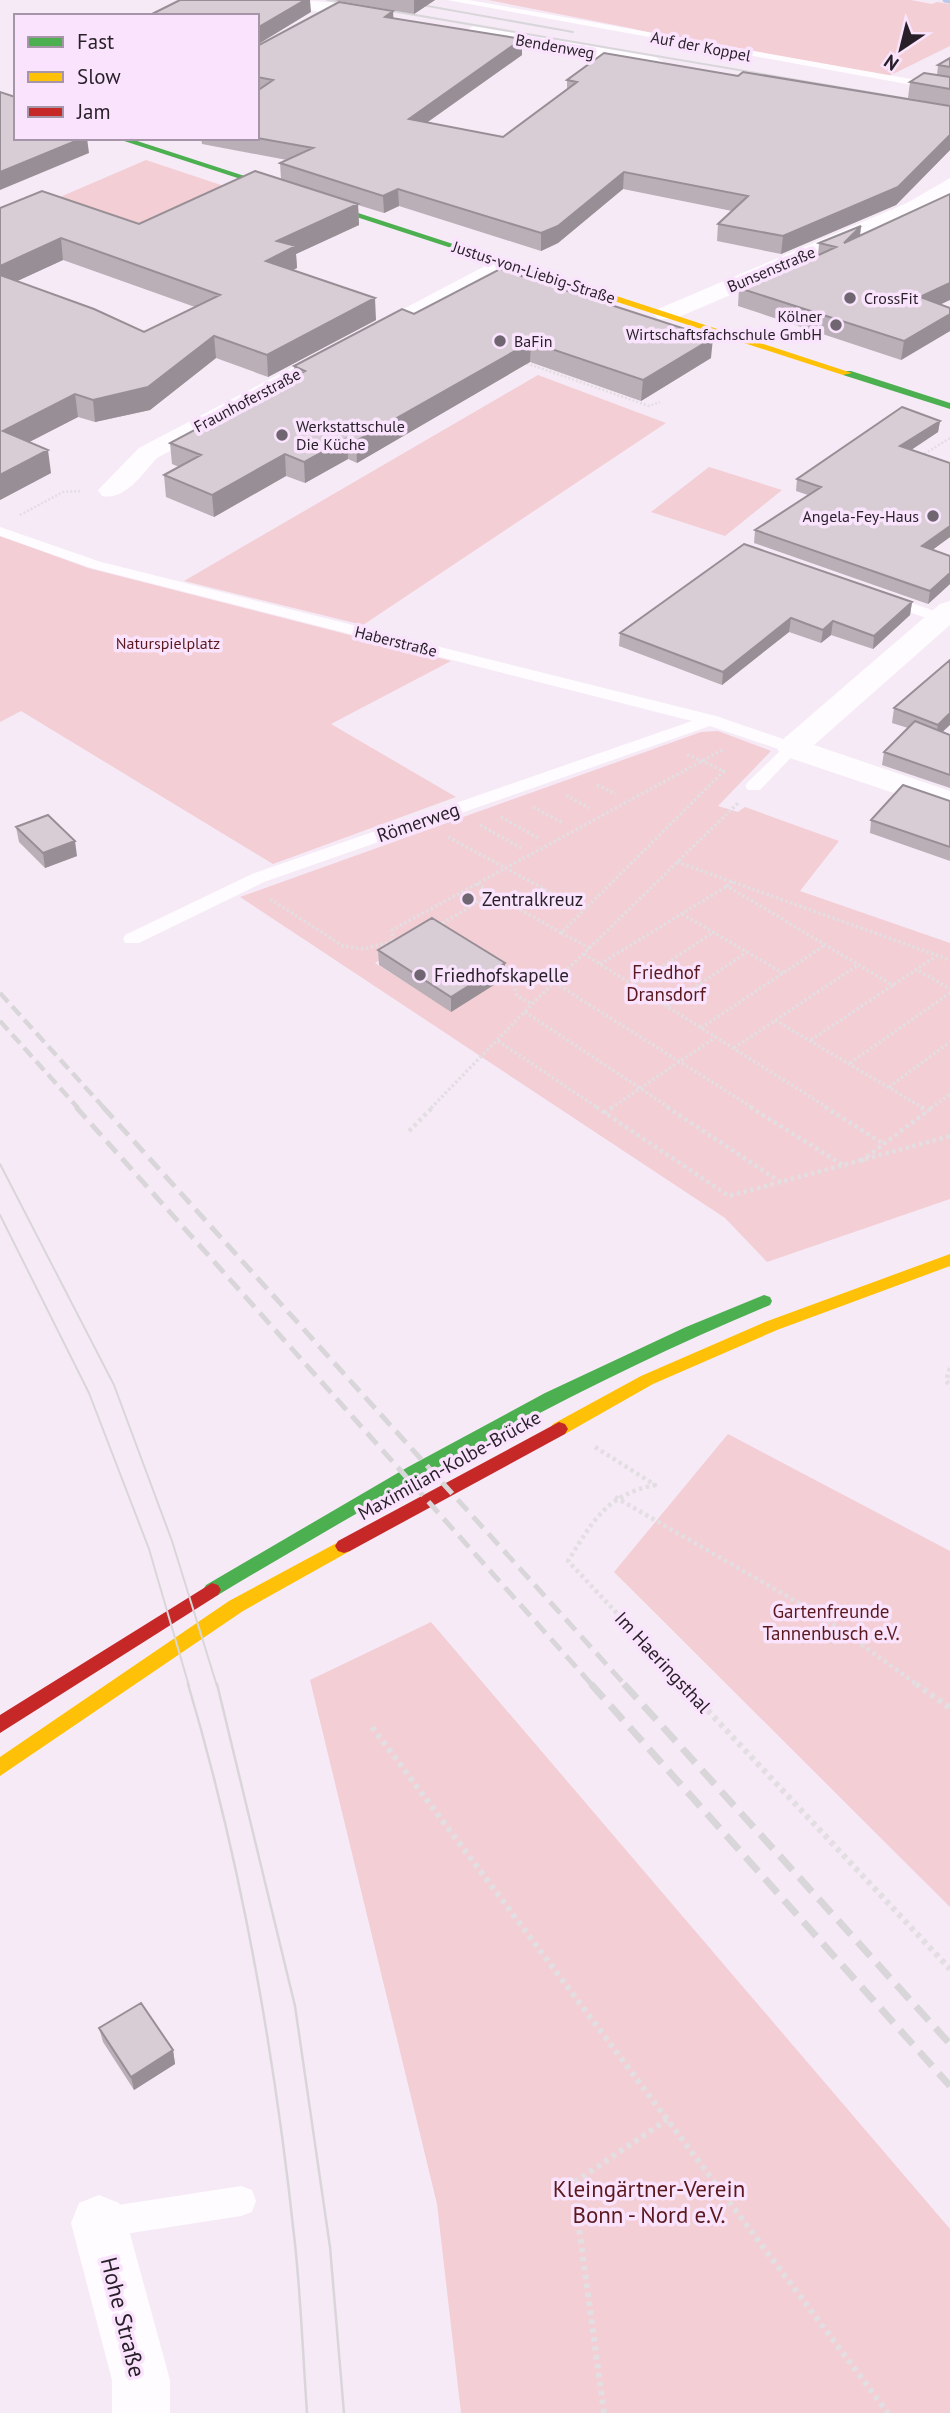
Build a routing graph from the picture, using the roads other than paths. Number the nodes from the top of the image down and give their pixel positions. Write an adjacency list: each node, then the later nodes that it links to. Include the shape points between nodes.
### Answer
1 (285, 0): 3 (street)
2 (452, 0): 8 (lane, Auf der Koppel)
3 (335, 9): 4 (street); 5 (street)
4 (400, 20)
5 (315, 21)
6 (451, 28): 7 (street, Bendenweg)
7 (673, 67)
8 (950, 89)
9 (126, 140): 11 (street, Justus-von-Liebig-Straße)
10 (950, 184): 12 (street, Bunsenstraße, via 915,208)
11 (504, 263): 12 (street, Justus-von-Liebig-Straße); 14 (street, Fraunhoferstraße, via 148,453)
12 (666, 314): 13 (street, Justus-von-Liebig-Straße)
13 (950, 406)
14 (111, 490)
15 (5, 527): 18 (lane, Haberstraße, via 109,569)
16 (875, 596): 17 (lane)
17 (945, 614): 19 (street)
18 (710, 720): 19 (lane, Haberstraße); 22 (lane, Römerweg, via 247,883)
19 (792, 748): 20 (lane); 21 (street)
20 (754, 786)
21 (950, 802)
22 (132, 939)
23 (950, 1259): 26 (street, Maximilian-Kolbe-Brücke, via 771,1326 647,1380 236,1606)
24 (775, 1298): 25 (street, Maximilian-Kolbe-Brücke, via 629,1357 438,1458 219,1585 77,1672)
25 (0, 1726)
26 (0, 1768)
27 (241, 2201): 28 (lane)
28 (99, 2222): 29 (street, Hohe Straße, via 141,2380)
29 (141, 2413)

